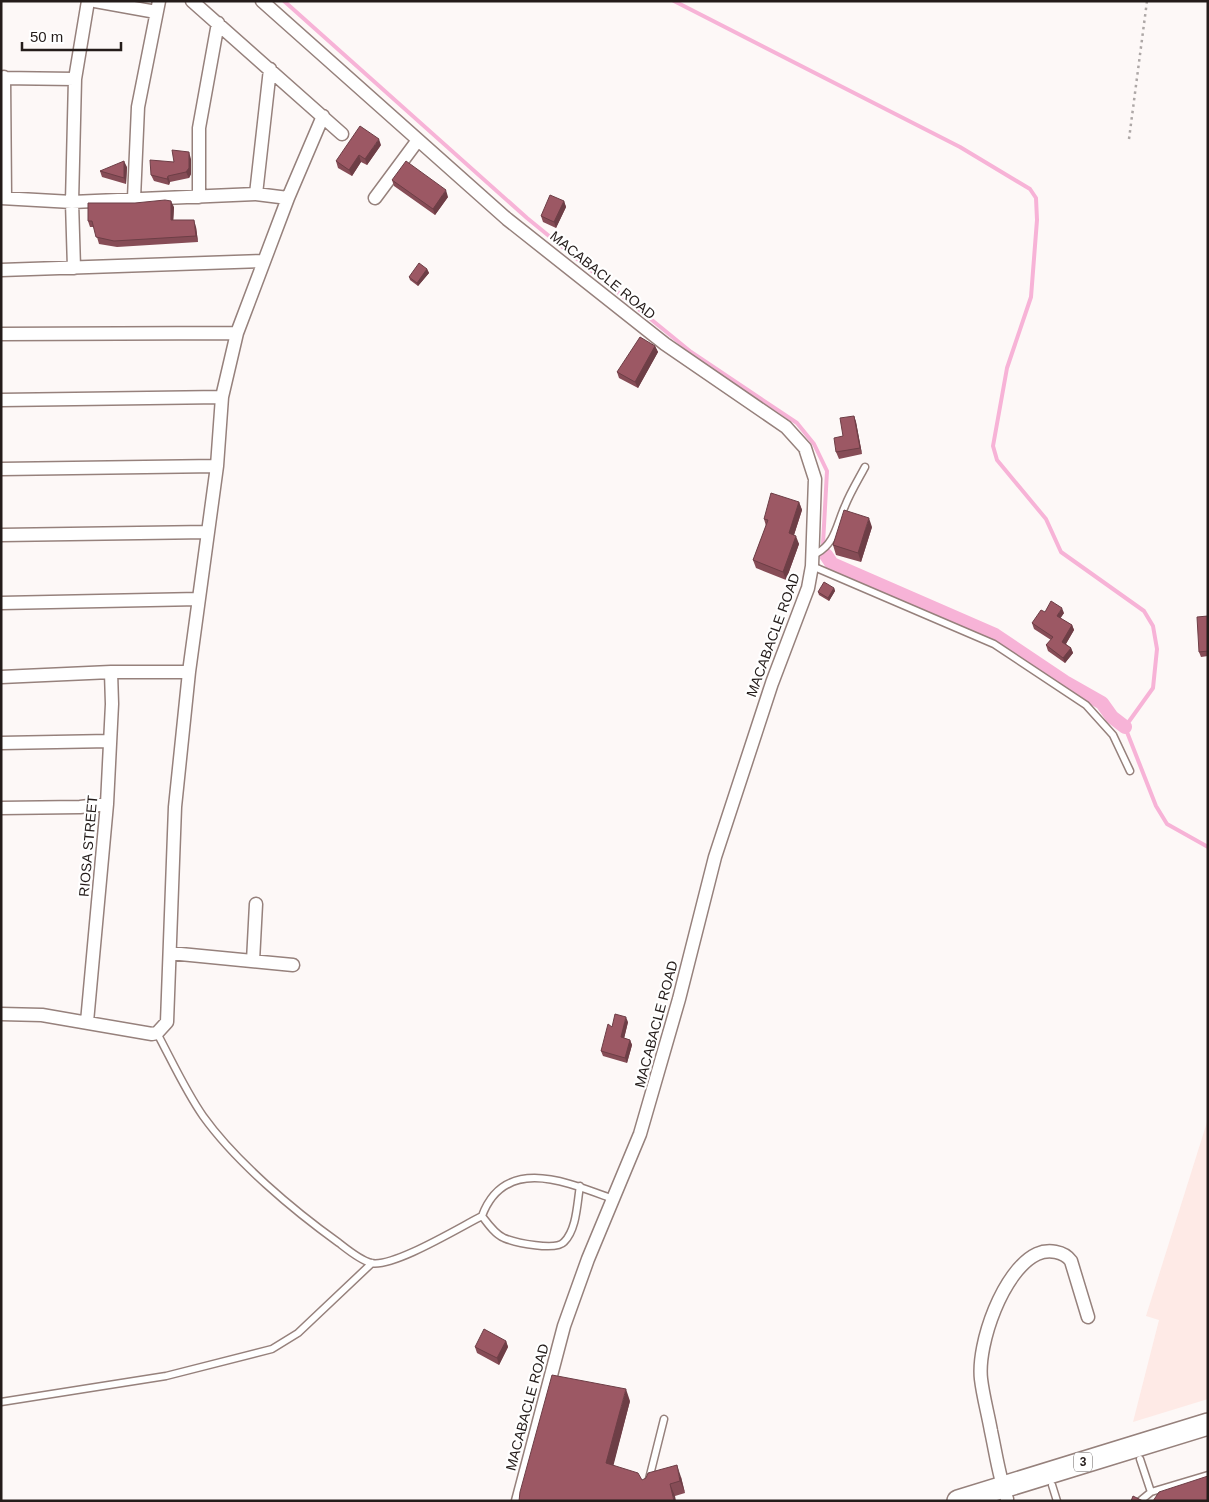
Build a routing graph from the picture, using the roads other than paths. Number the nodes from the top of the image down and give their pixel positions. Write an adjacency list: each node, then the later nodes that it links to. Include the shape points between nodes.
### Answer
1 (88, 1): 9 (street)
2 (95, 1): 5 (street)
3 (192, 1): 6 (street)
4 (262, 1): 12 (street, MACABACLE ROAD)
5 (158, 7): 16 (street, via 138,108)
6 (218, 23): 7 (street); 14 (street, via 199,128)
7 (270, 69): 10 (street); 13 (street)
8 (3, 78): 9 (street); 15 (street)
9 (75, 79): 19 (street)
10 (323, 116): 11 (street); 17 (street)
11 (342, 134)
12 (418, 140): 18 (street); 32 (street, MACABACLE ROAD, via 507,218 664,344 796,436 805,448 815,479)
13 (256, 194): 14 (street); 17 (street)
14 (199, 196): 16 (street)
15 (3, 198): 19 (street)
16 (134, 198): 19 (street)
17 (288, 198): 20 (street)
18 (375, 198)
19 (72, 202): 21 (street)
20 (263, 261): 21 (street); 23 (street)
21 (74, 268): 22 (street)
22 (1, 270)
23 (237, 333): 24 (street); 25 (street)
24 (1, 334)
25 (222, 397): 26 (street); 27 (street)
26 (1, 400)
27 (217, 466): 29 (street); 30 (street)
28 (865, 467): 32 (lane, via 834,536 824,550 817,554)
29 (1, 470)
30 (208, 532): 31 (street); 34 (street)
31 (1, 535)
32 (813, 552): 33 (street, MACABACLE ROAD)
33 (812, 566): 41 (lane, via 994,644 1086,705 1113,735); 52 (street, MACABACLE ROAD, via 808,588 741,771 715,857 656,1086)
34 (199, 599): 35 (street); 37 (street)
35 (1, 603)
36 (111, 672): 37 (street); 38 (street); 39 (street, RIOSA STREET)
37 (189, 672): 45 (street, via 175,807)
38 (1, 677)
39 (110, 741): 40 (street); 42 (street, RIOSA STREET)
40 (1, 743)
41 (1130, 772)
42 (107, 804): 43 (street); 49 (street, RIOSA STREET)
43 (1, 808)
44 (256, 904): 46 (street)
45 (170, 953): 46 (street); 50 (street, via 167,1022)
46 (253, 961): 47 (street)
47 (293, 965)
48 (1, 1014): 49 (street, via 42,1015)
49 (87, 1022): 50 (street, via 152,1034)
50 (157, 1032): 54 (lane, via 203,1116 227,1145 314,1225)
51 (580, 1186): 52 (lane); 53 (lane, via 543,1177 520,1179 496,1191); 53 (lane, via 573,1227 559,1246 505,1238)
52 (614, 1199): 66 (street, MACABACLE ROAD, via 564,1326)
53 (482, 1216): 54 (lane, via 389,1262)
54 (372, 1263): 56 (lane, via 318,1316 272,1350 166,1376)
55 (1088, 1317): 65 (street, via 1067,1255 1051,1251 1038,1254 1028,1260 1008,1283 983,1345 980,1378)
56 (1, 1402)
57 (664, 1419): 62 (lane)
58 (1208, 1424): 65 (highway, 3, via 1058,1469)
59 (1208, 1438): 60 (highway, 3)
60 (1140, 1459): 63 (lane); 64 (highway, 3)
61 (1208, 1475): 63 (lane)
62 (647, 1487)
63 (1151, 1492): 68 (lane)
64 (1055, 1493): 65 (highway, 3)
65 (1003, 1496): 67 (highway, 3)
66 (518, 1501)
67 (958, 1501)
68 (1140, 1501)

